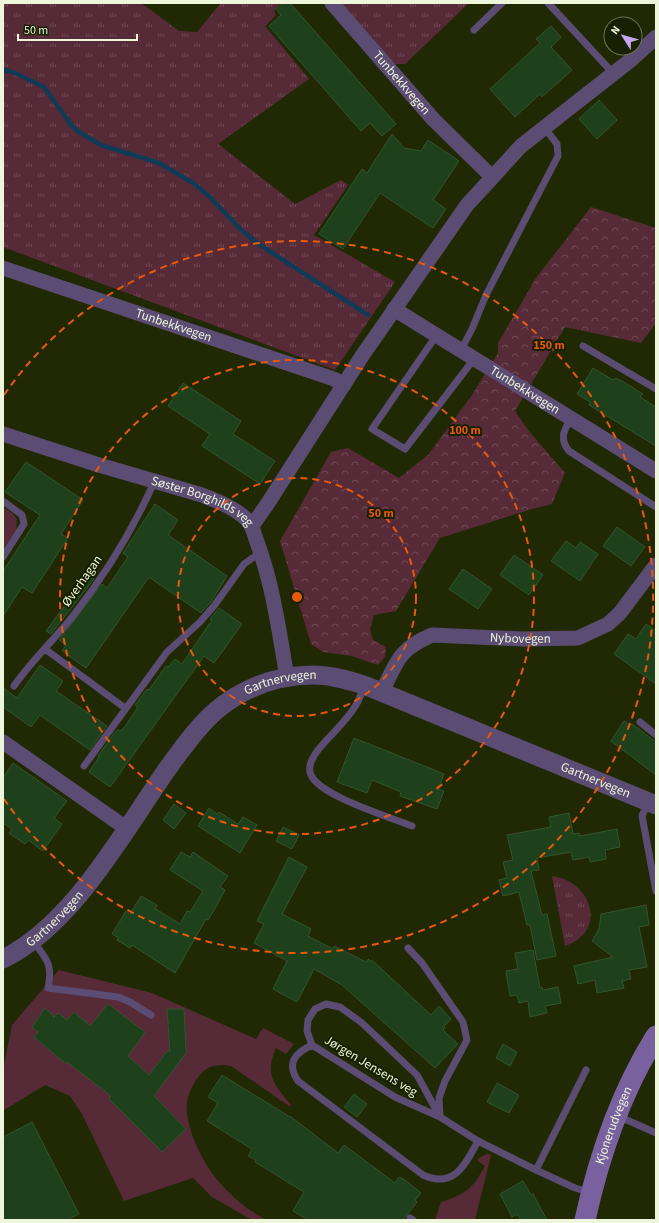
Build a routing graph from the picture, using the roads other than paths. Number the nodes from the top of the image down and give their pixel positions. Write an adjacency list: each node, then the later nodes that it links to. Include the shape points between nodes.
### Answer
1 (332, 3): 8 (street, Tunbekkvegen, via 434,119)
2 (502, 3): 4 (lane)
3 (548, 3): 6 (lane)
4 (474, 30)
5 (656, 37): 6 (street)
6 (613, 73): 7 (street)
7 (544, 127): 8 (street, via 521,146); 13 (lane, via 557,144 558,156 486,295)
8 (492, 177): 10 (street, via 468,205)
9 (3, 268): 15 (street, Tunbekkvegen)
10 (394, 309): 11 (street, Tunbekkvegen); 15 (street)
11 (436, 336): 13 (street, Tunbekkvegen); 14 (lane, via 372,429 405,449)
12 (583, 346): 16 (lane)
13 (461, 350): 14 (street, Tunbekkvegen)
14 (474, 359): 17 (street, Tunbekkvegen)
15 (344, 384): 23 (street)
16 (656, 389)
17 (571, 418): 19 (street, Tunbekkvegen); 22 (lane, via 563,435 563,441 569,450)
18 (3, 434): 20 (street, Søster Borghilds veg)
19 (656, 471)
20 (155, 480): 23 (street, Søster Borghilds veg, via 217,501 242,515); 27 (lane, Øverhagan, via 145,503 107,568 73,616)
21 (3, 501): 25 (lane, via 24,518 21,531)
22 (656, 507)
23 (252, 526): 24 (street, Søster Borghilds veg)
24 (261, 552): 28 (street, Søster Borghilds veg, via 278,622); 32 (lane, via 244,564 214,606 167,652)
25 (3, 556)
26 (656, 565): 31 (street, Nybovegen, via 620,613 594,632 578,638 557,639 432,635 413,643 398,659)
27 (45, 649): 30 (lane, Øverhagan); 32 (lane)
28 (287, 677): 29 (street, Gartnervegen, via 325,676); 39 (street, Gartnervegen, via 248,690 211,716 193,735)
29 (364, 685): 31 (street, Gartnervegen); 38 (lane, via 355,707 312,760 311,774 314,780 337,796)
30 (14, 686)
31 (382, 692): 37 (street, Gartnervegen)
32 (125, 708): 36 (lane)
33 (640, 722): 34 (lane)
34 (656, 735)
35 (3, 742): 39 (street)
36 (84, 766)
37 (652, 804): 40 (lane, via 642,816)
38 (412, 826)
39 (126, 828): 41 (street, Gartnervegen, via 69,906)
40 (656, 891)
41 (33, 941): 43 (street, Gartnervegen); 44 (lane, via 48,962 51,974 48,988 118,997)
42 (408, 948): 49 (lane, via 426,967 463,1022 467,1040 439,1098)
43 (3, 959)
44 (151, 1014)
45 (656, 1036): 48 (main road, Kjonerudvegen)
46 (312, 1045): 49 (lane, Jørgen Jensens veg, via 395,1097); 49 (lane, Jørgen Jensens veg, via 307,1031 308,1020 315,1009 326,1004 340,1006 362,1023 417,1075); 51 (lane, via 293,1060 291,1067 298,1081 416,1171 431,1179 451,1178 460,1170)
47 (586, 1070): 52 (lane)
48 (617, 1115): 50 (lane); 53 (main road, Kjonerudvegen)
49 (440, 1117): 51 (lane, Jørgen Jensens veg)
50 (656, 1133)
51 (478, 1141): 52 (lane, Jørgen Jensens veg)
52 (536, 1170): 53 (lane, Jørgen Jensens veg, via 575,1188)
53 (591, 1192): 54 (main road, Kjonerudvegen)
54 (585, 1220)

